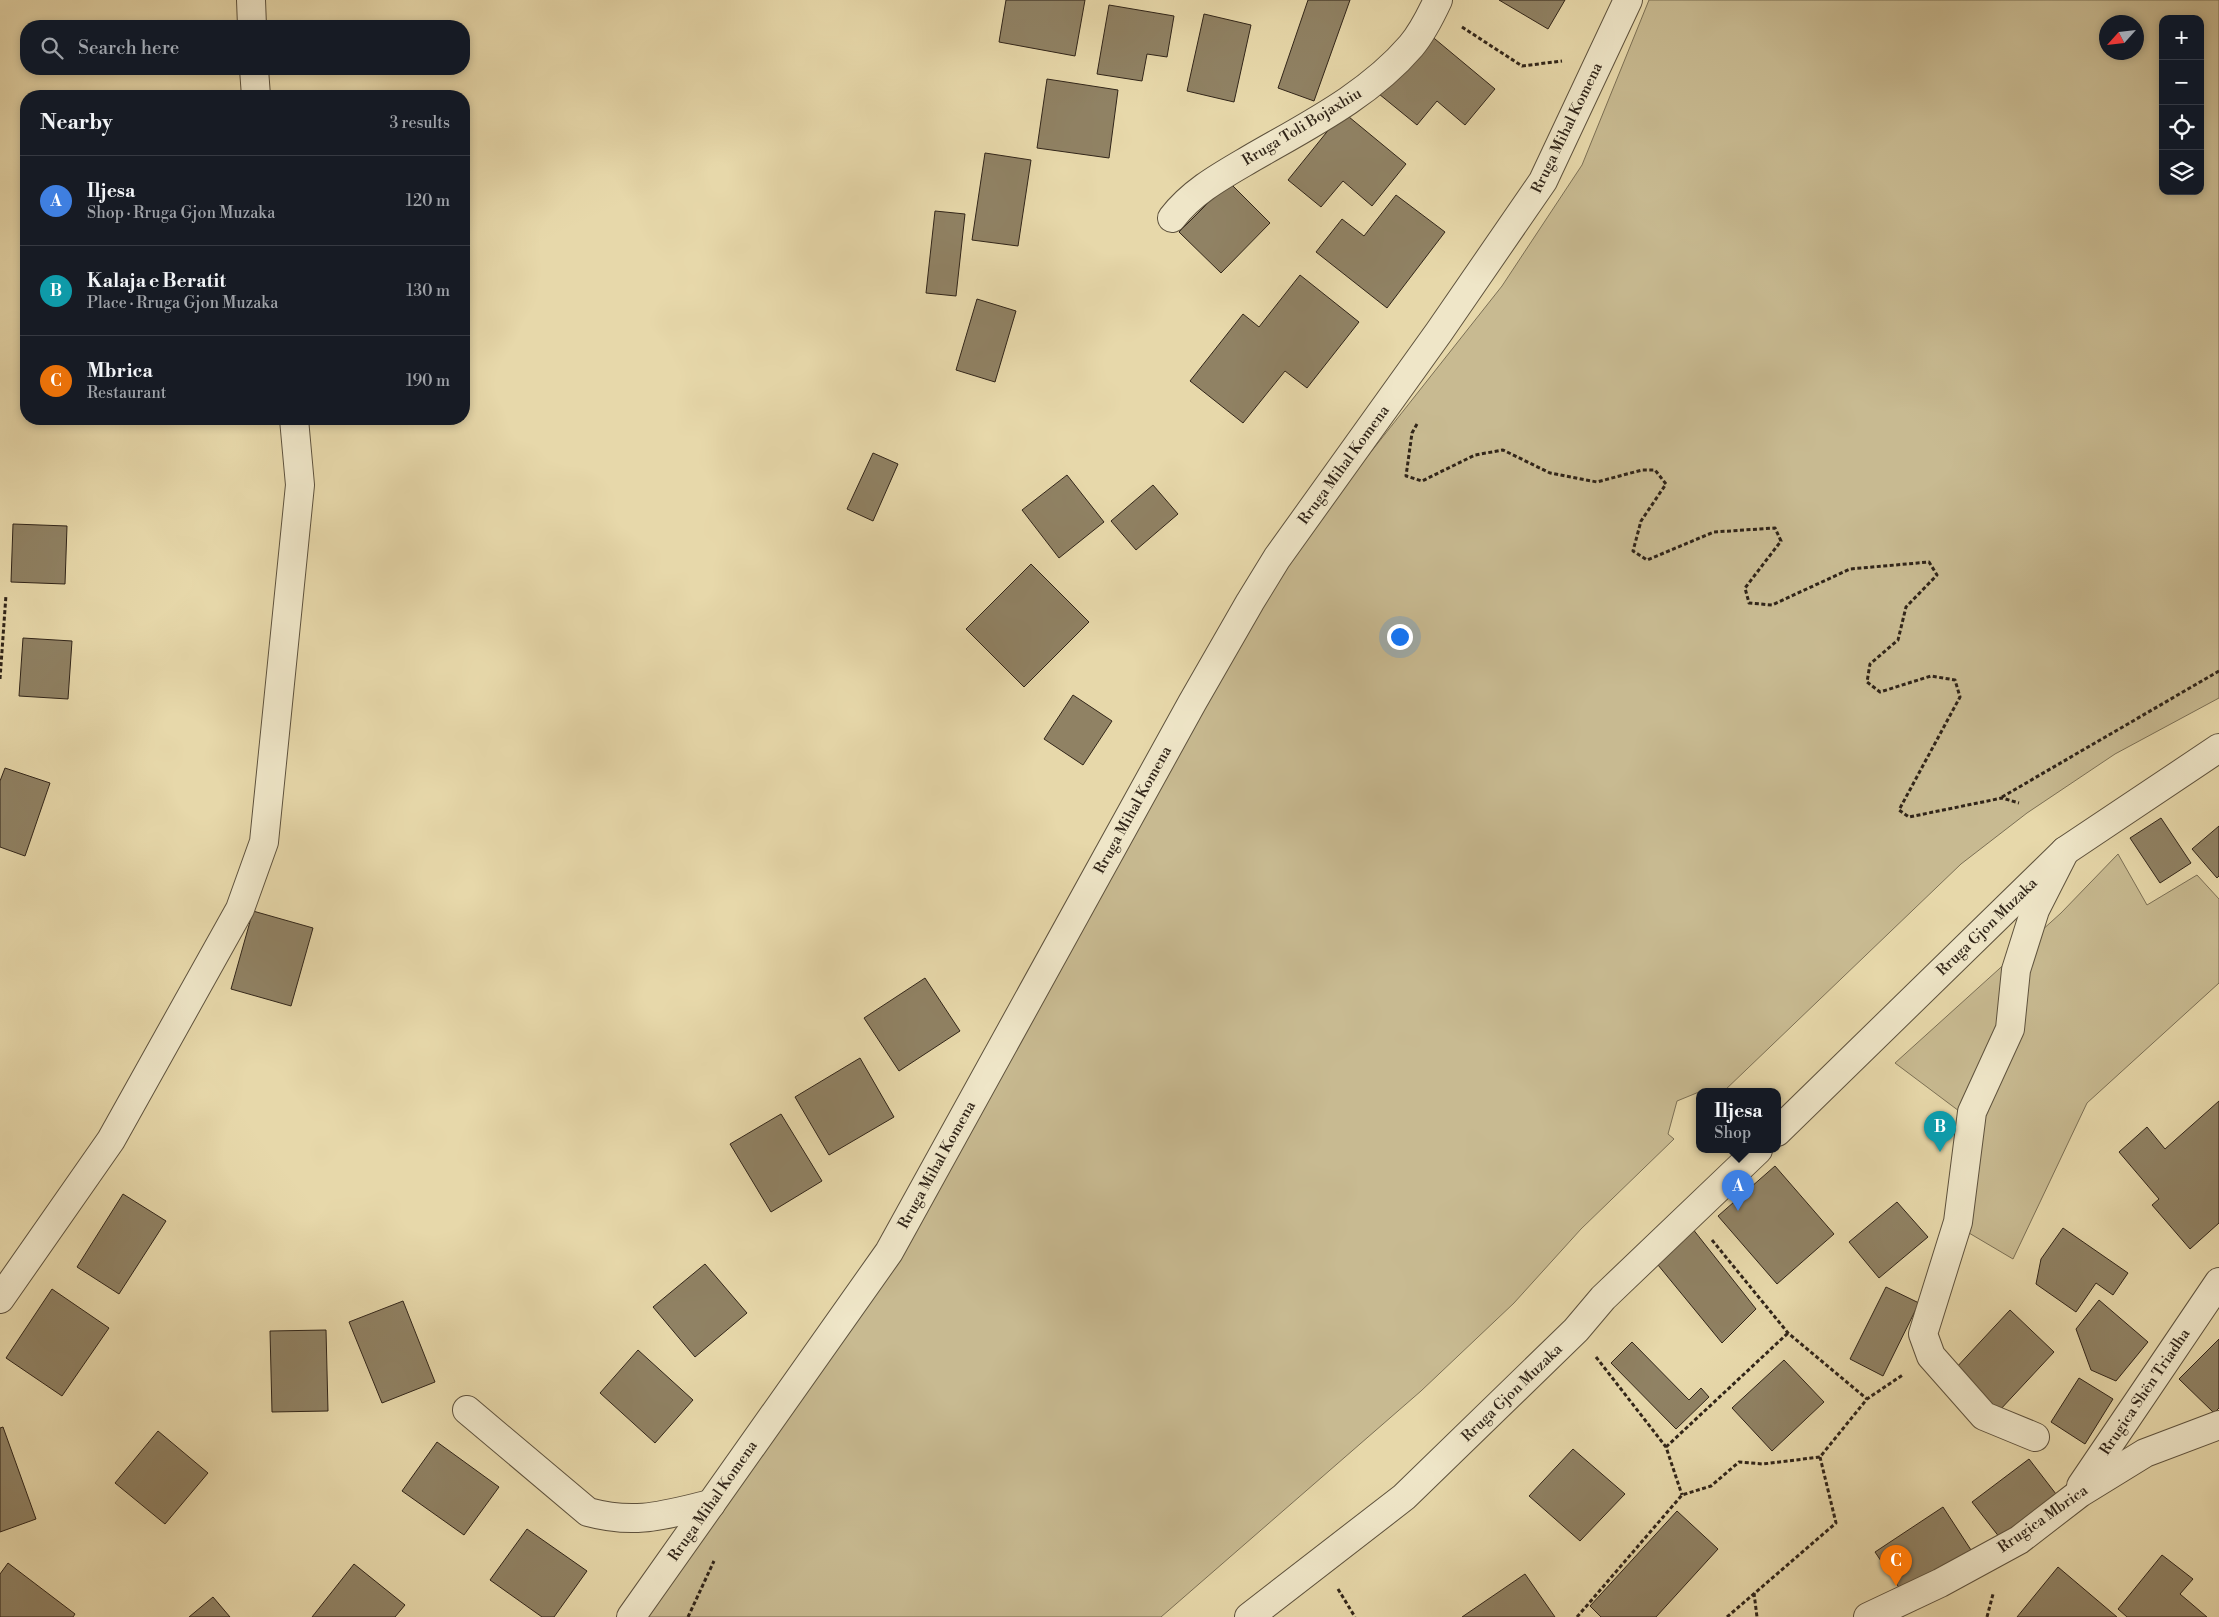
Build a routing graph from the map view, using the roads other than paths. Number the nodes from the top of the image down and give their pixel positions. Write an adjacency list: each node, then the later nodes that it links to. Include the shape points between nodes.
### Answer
1 (251, 0): 4 (street)
2 (1628, 0): 19 (street, Rruga Mihal Komena, via 1543,181 1276,558 1192,703 888,1252)
3 (1436, 4): 7 (street, Rruga Toli Bojaxhiu, via 1413,45 1386,72 1350,101 1210,182 1185,202)
4 (252, 20)
5 (254, 75): 6 (street)
6 (256, 90)
7 (1172, 218)
8 (295, 425): 14 (street, via 300,485 264,842 240,909 111,1140)
9 (2219, 748): 10 (street, Rruga Gjon Muzaka)
10 (2065, 851): 11 (street, Rruga Gjon Muzaka); 17 (street, via 2034,910 2016,970 2010,1029 1972,1112 1958,1222 1923,1334 1931,1356 1984,1416)
11 (1781, 1128)
12 (1755, 1153): 21 (street, Rruga Gjon Muzaka, via 1603,1298 1576,1330 1404,1497)
13 (2219, 1282): 18 (street, Rrugica Shën Triadha)
14 (0, 1299)
15 (467, 1410): 19 (street, via 588,1512 629,1519 653,1518)
16 (2219, 1425): 18 (street, Rrugica Mbrica, via 2145,1453)
17 (2035, 1437)
18 (2070, 1501): 22 (street, Rrugica Mbrica, via 2019,1540)
19 (711, 1504): 20 (street, Rruga Mihal Komena)
20 (631, 1617)
21 (1249, 1617)
22 (1868, 1617)

